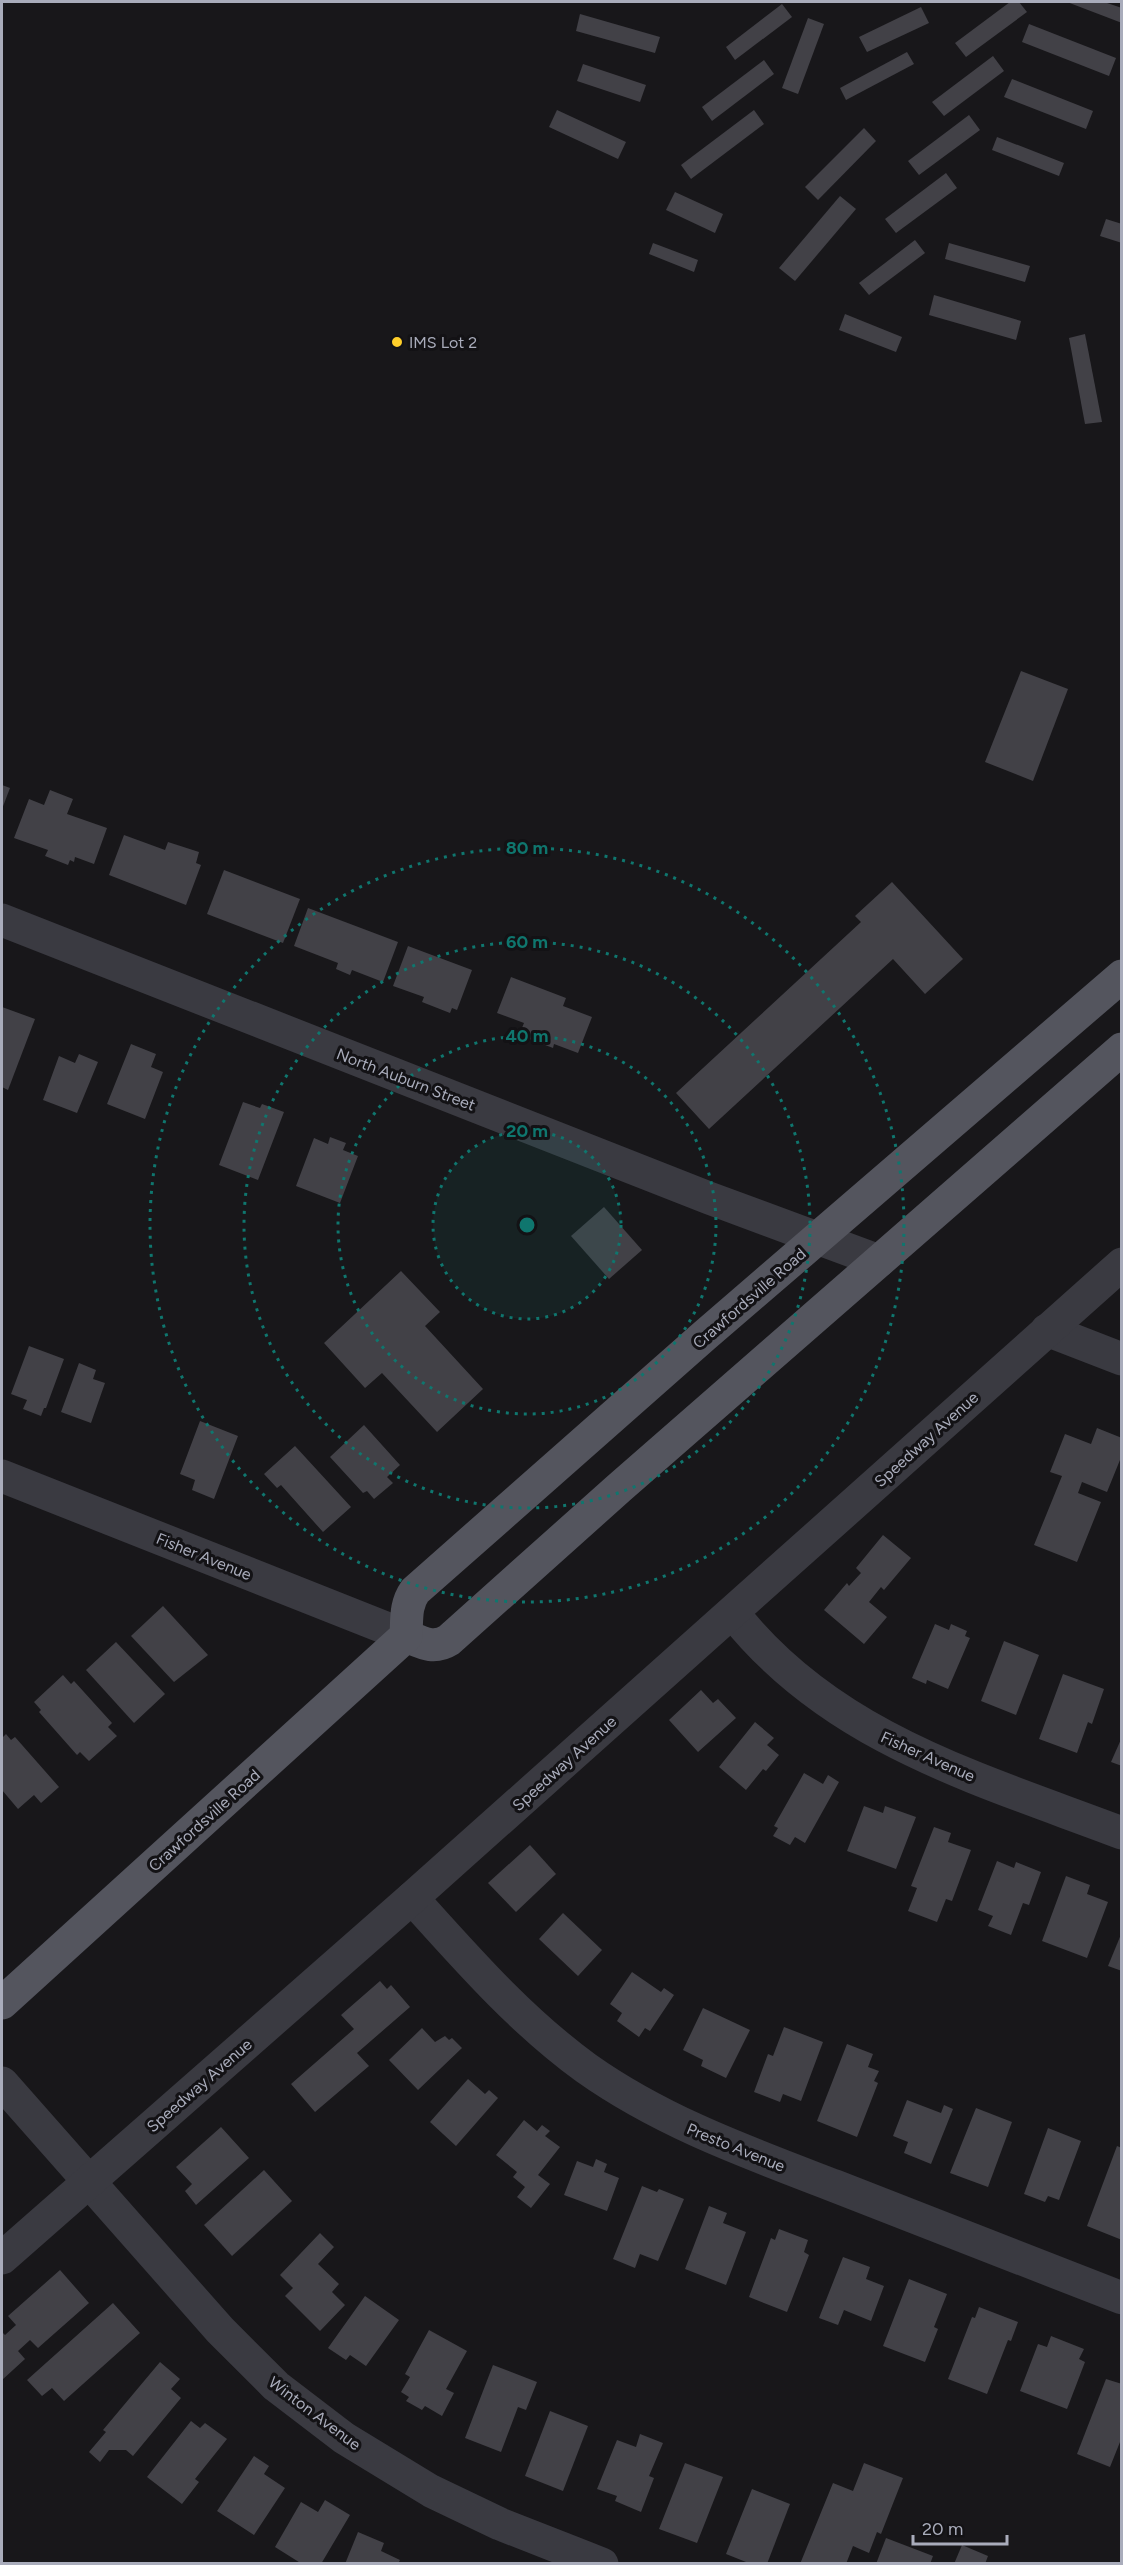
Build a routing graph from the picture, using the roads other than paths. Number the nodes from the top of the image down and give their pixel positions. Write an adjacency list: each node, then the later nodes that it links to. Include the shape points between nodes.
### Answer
1 (2, 920): 4 (street, North Auburn Street)
2 (1122, 976): 4 (main road, Crawfordsville Road)
3 (1122, 1049): 5 (main road)
4 (816, 1239): 5 (street, North Auburn Street); 11 (main road, Crawfordsville Road, via 415,1591 407,1609)
5 (879, 1261): 11 (main road, via 449,1640 431,1646)
6 (1122, 1264): 7 (street, Speedway Avenue)
7 (1047, 1330): 8 (street); 10 (street, Speedway Avenue)
8 (1122, 1359)
9 (2, 1476): 11 (street, Fisher Avenue)
10 (733, 1612): 12 (street, Fisher Avenue, via 785,1666 868,1728 905,1749); 13 (street, Speedway Avenue)
11 (406, 1636): 14 (main road, Crawfordsville Road)
12 (1122, 1833)
13 (412, 1898): 16 (street, Speedway Avenue); 18 (street, Presto Avenue, via 521,2015 580,2064 639,2102 715,2140)
14 (2, 2003)
15 (2, 2083): 16 (street, Winton Avenue)
16 (87, 2182): 17 (street, Speedway Avenue); 19 (street, Winton Avenue, via 236,2347 320,2421 431,2491 500,2524)
17 (2, 2258)
18 (1122, 2298)
19 (602, 2564)

